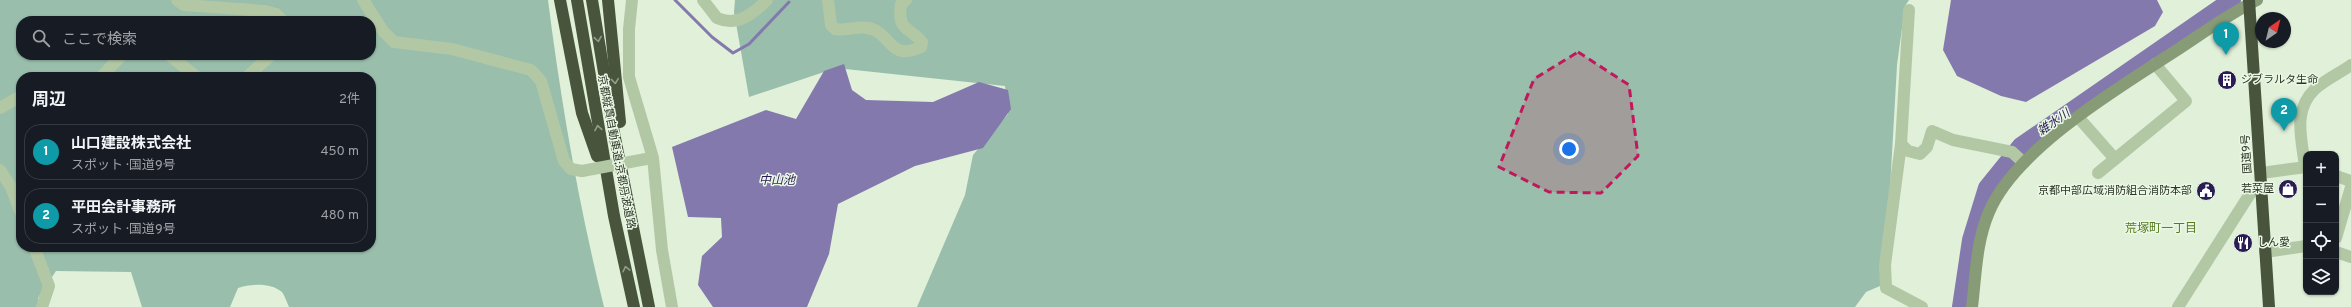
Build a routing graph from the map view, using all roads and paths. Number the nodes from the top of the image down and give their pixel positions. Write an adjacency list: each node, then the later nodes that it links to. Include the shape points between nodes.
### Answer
1 (177, 0): 14 (street, via 184,5 265,11)
2 (363, 0): 15 (street, bridge)
3 (560, 0): 41 (highway, via 582,113)
4 (577, 0): 41 (highway, 京都縦貫自動車道;京都丹波道路, one-way to 4)
5 (592, 0): 51 (highway, 京都縦貫自動車道;京都丹波道路, one-way to 51, via 614,133)
6 (608, 0): 51 (highway, one-way to 51, via 618,108)
7 (632, 0): 30 (street, via 629,77)
8 (703, 0): 9 (street, via 717,18 724,22 734,22)
9 (767, 0)
10 (828, 0): 11 (street, via 831,25 835,29 870,28 893,48 908,52 921,47 922,42 907,32 899,16 901,4)
11 (906, 0)
12 (2252, 1): 20 (street); 36 (highway, 国道9号)
13 (1909, 10): 28 (street)
14 (278, 16)
15 (373, 16)
16 (376, 20): 30 (street, bridge, via 394,42 452,49 531,70 541,81 564,161 571,169 582,171)
17 (117, 60): 22 (street)
18 (175, 60): 23 (street)
19 (266, 60): 24 (street)
20 (2155, 64): 27 (street); 31 (street, via 2186,101)
21 (2351, 65): 29 (street, via 2316,88 2306,100 2299,118)
22 (106, 72)
23 (191, 72)
24 (252, 72)
25 (16, 99): 26 (street)
26 (0, 108)
27 (2078, 117): 31 (street); 32 (street)
28 (1901, 144): 32 (street, via 1908,151 1920,154 1927,147 1932,131 1953,140 2012,152); 53 (street, via 1885,265 1886,288)
29 (2304, 151)
30 (649, 159): 52 (street)
31 (2115, 159): 35 (street)
32 (2024, 163): 54 (street, via 2004,187 1989,211 1980,238)
33 (2303, 167): 36 (street)
34 (0, 170): 42 (street)
35 (2098, 173)
36 (2261, 173): 39 (highway, 国道9号)
37 (2339, 177): 38 (street)
38 (2351, 181)
39 (2261, 186): 46 (highway, 国道9号); 55 (street, via 2253,189)
40 (2351, 187): 43 (street)
41 (609, 189): 50 (highway, 京都縦貫自動車道;京都丹波道路, one-way to 41)
42 (16, 200)
43 (2339, 228)
44 (2303, 246): 46 (street)
45 (36, 252): 49 (street, via 49,286)
46 (2265, 252): 56 (highway, 国道9号)
47 (2339, 253): 48 (street)
48 (2351, 257)
49 (42, 307)
50 (634, 307)
51 (649, 307)
52 (672, 307)
53 (1922, 307)
54 (1972, 307)
55 (2178, 307)
56 (2269, 307)

